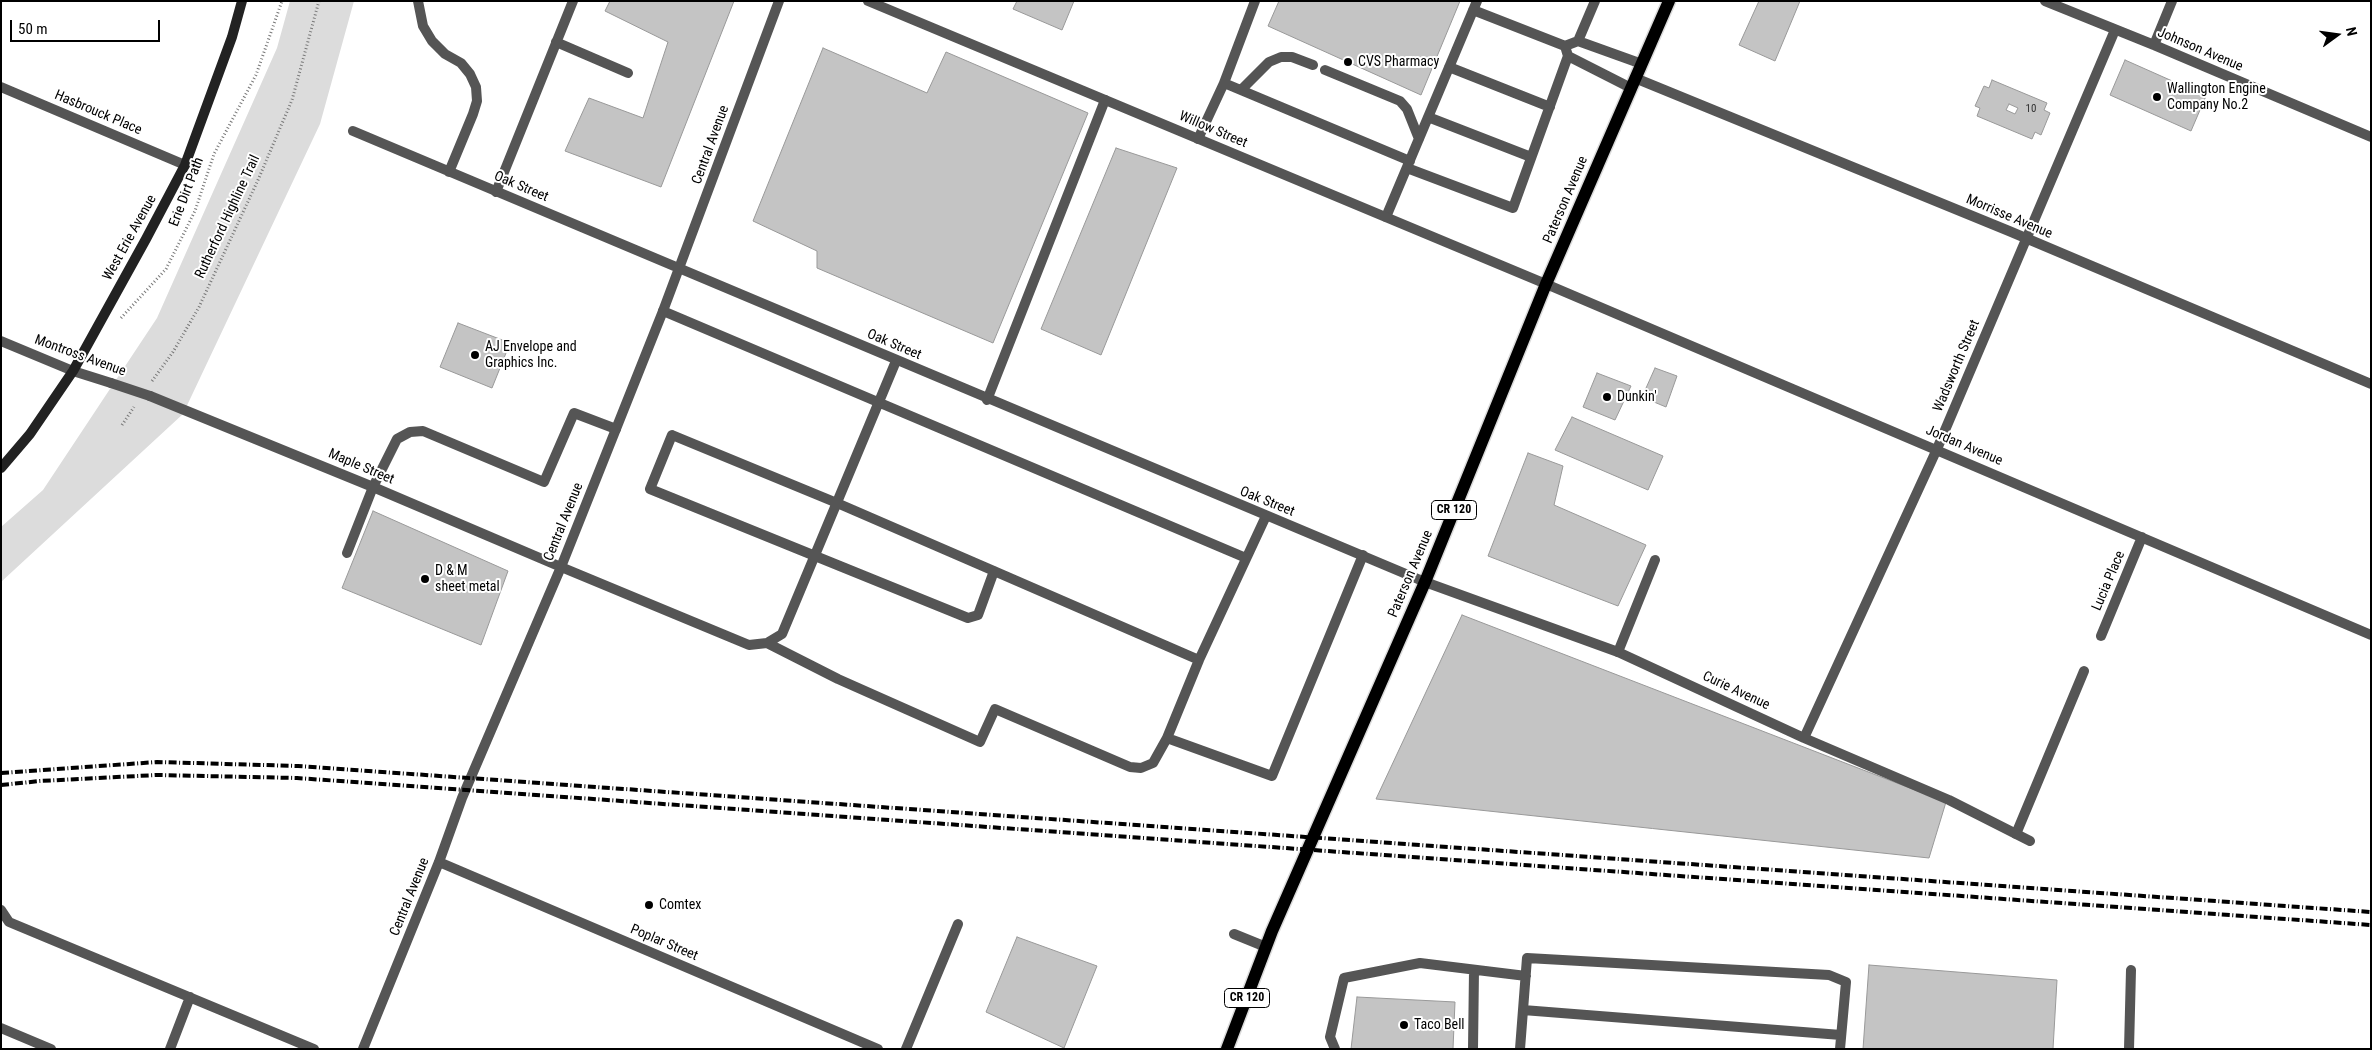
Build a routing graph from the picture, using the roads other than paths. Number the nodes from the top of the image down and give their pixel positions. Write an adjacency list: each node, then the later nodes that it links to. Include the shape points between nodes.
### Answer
1 (242, 1): 35 (street, West Erie Avenue)
2 (418, 1): 36 (street, via 423,26 432,41 461,64 476,87 473,114)
3 (573, 1): 14 (street)
4 (779, 1): 40 (street, Central Avenue)
5 (868, 1): 26 (street, Willow Street)
6 (1255, 1): 22 (street)
7 (1595, 1): 13 (street)
8 (1669, 1): 17 (main road, Paterson Avenue / CR 120)
9 (2045, 1): 12 (street, Johnson Avenue)
10 (2172, 1): 15 (street)
11 (1475, 6): 16 (street, Morrisse Avenue); 19 (street)
12 (2115, 30): 15 (street, Johnson Avenue); 39 (street, Wadsworth Street)
13 (1578, 41): 16 (street); 17 (street)
14 (556, 42): 21 (street); 37 (street)
15 (2154, 45): 30 (street, Johnson Avenue)
16 (1567, 51): 23 (street, Morrisse Avenue); 27 (street)
17 (1642, 64): 23 (main road, Paterson Avenue / CR 120)
18 (1313, 65): 25 (street, via 1292,57 1281,57 1269,62)
19 (1449, 67): 27 (street); 28 (street)
20 (1326, 70): 32 (street, via 1400,101 1407,109)
21 (628, 73)
22 (1224, 83): 25 (street); 31 (street)
23 (1633, 83): 39 (street, Morrisse Avenue); 41 (main road, Paterson Avenue / CR 120)
24 (1, 87): 35 (street, Hasbrouck Place)
25 (1241, 90): 34 (street)
26 (1105, 100): 31 (street, Willow Street); 48 (street)
27 (1550, 107): 33 (street)
28 (1428, 117): 32 (street); 33 (street)
29 (353, 131): 36 (street, Oak Street)
30 (2371, 137)
31 (1198, 139): 38 (street, Willow Street)
32 (1419, 140): 34 (street)
33 (1532, 157): 34 (street, via 1513,208)
34 (1408, 164): 38 (street)
35 (185, 165): 45 (street, West Erie Avenue)
36 (449, 172): 37 (street, Oak Street)
37 (496, 192): 40 (street, Oak Street)
38 (1386, 218): 41 (street, Willow Street)
39 (2026, 238): 46 (street, Morrisse Avenue); 51 (street, Wadsworth Street)
40 (679, 270): 42 (street, Central Avenue); 44 (street, Oak Street)
41 (1546, 284): 51 (street, Jordan Avenue); 64 (main road, Paterson Avenue / CR 120)
42 (663, 311): 49 (street); 50 (street, Central Avenue)
43 (1, 341): 45 (street, Montross Avenue)
44 (896, 361): 48 (street, Oak Street); 49 (street)
45 (73, 371): 47 (street, Montross Avenue, bridge); 52 (street, West Erie Avenue, via 30,434)
46 (2371, 384)
47 (148, 392): 53 (street, Maple Street)
48 (987, 400): 55 (street, Oak Street)
49 (878, 402): 54 (street); 60 (street)
50 (616, 429): 53 (street, via 574,413 544,482 423,431 410,432 397,439); 62 (street, Central Avenue)
51 (1937, 449): 56 (street, Jordan Avenue); 72 (street, Wadsworth Street)
52 (1, 468)
53 (373, 487): 57 (street); 62 (street, Maple Street)
54 (837, 503): 58 (street); 58 (street, via 672,436 650,489); 63 (street)
55 (1266, 516): 59 (street, Oak Street); 60 (street)
56 (2142, 537): 65 (street, Jordan Avenue); 66 (street, Lucia Place)
57 (347, 553)
58 (814, 556): 63 (street, via 968,618 978,615); 67 (street, via 782,634)
59 (1363, 556): 64 (street, Oak Street); 71 (street, via 1272,776)
60 (1246, 558): 69 (street)
61 (1654, 560): 68 (street)
62 (561, 567): 67 (street, Maple Street, via 748,645); 75 (street, Central Avenue, via 462,798)
63 (994, 571): 69 (street)
64 (1425, 582): 68 (street, Curie Avenue); 79 (main road, Paterson Avenue / CR 120)
65 (2371, 635)
66 (2101, 636)
67 (767, 643): 71 (street, via 838,679 980,742 995,709 1130,767 1141,768 1153,763)
68 (1618, 652): 72 (street, Curie Avenue)
69 (1199, 660): 71 (street)
70 (2084, 671): 73 (street)
71 (1167, 738)
72 (1804, 738): 73 (street, Curie Avenue, via 1949,800)
73 (2016, 834): 74 (street, Curie Avenue)
74 (2030, 840)
75 (440, 862): 91 (street, Central Avenue); 92 (street, Poplar Street)
76 (1, 910): 83 (street, via 9,922)
77 (958, 924): 93 (street)
78 (1234, 934): 79 (street)
79 (1266, 947): 94 (main road, Paterson Avenue / CR 120)
80 (1474, 970): 82 (street); 95 (street, via 1420,963 1344,978 1330,1037); 96 (street)
81 (2131, 970): 99 (street)
82 (1526, 976): 84 (street); 86 (street, via 1527,958 1828,975 1846,982)
83 (190, 997): 89 (street); 90 (street)
84 (1523, 1010): 86 (street); 97 (street)
85 (1, 1028): 87 (street)
86 (1841, 1035): 98 (street)
87 (35, 1046): 88 (street)
88 (51, 1049)
89 (170, 1049)
90 (314, 1049)
91 (363, 1049)
92 (878, 1049)
93 (906, 1049)
94 (1227, 1049)
95 (1335, 1049)
96 (1473, 1049)
97 (1520, 1049)
98 (1840, 1049)
99 (2129, 1049)

